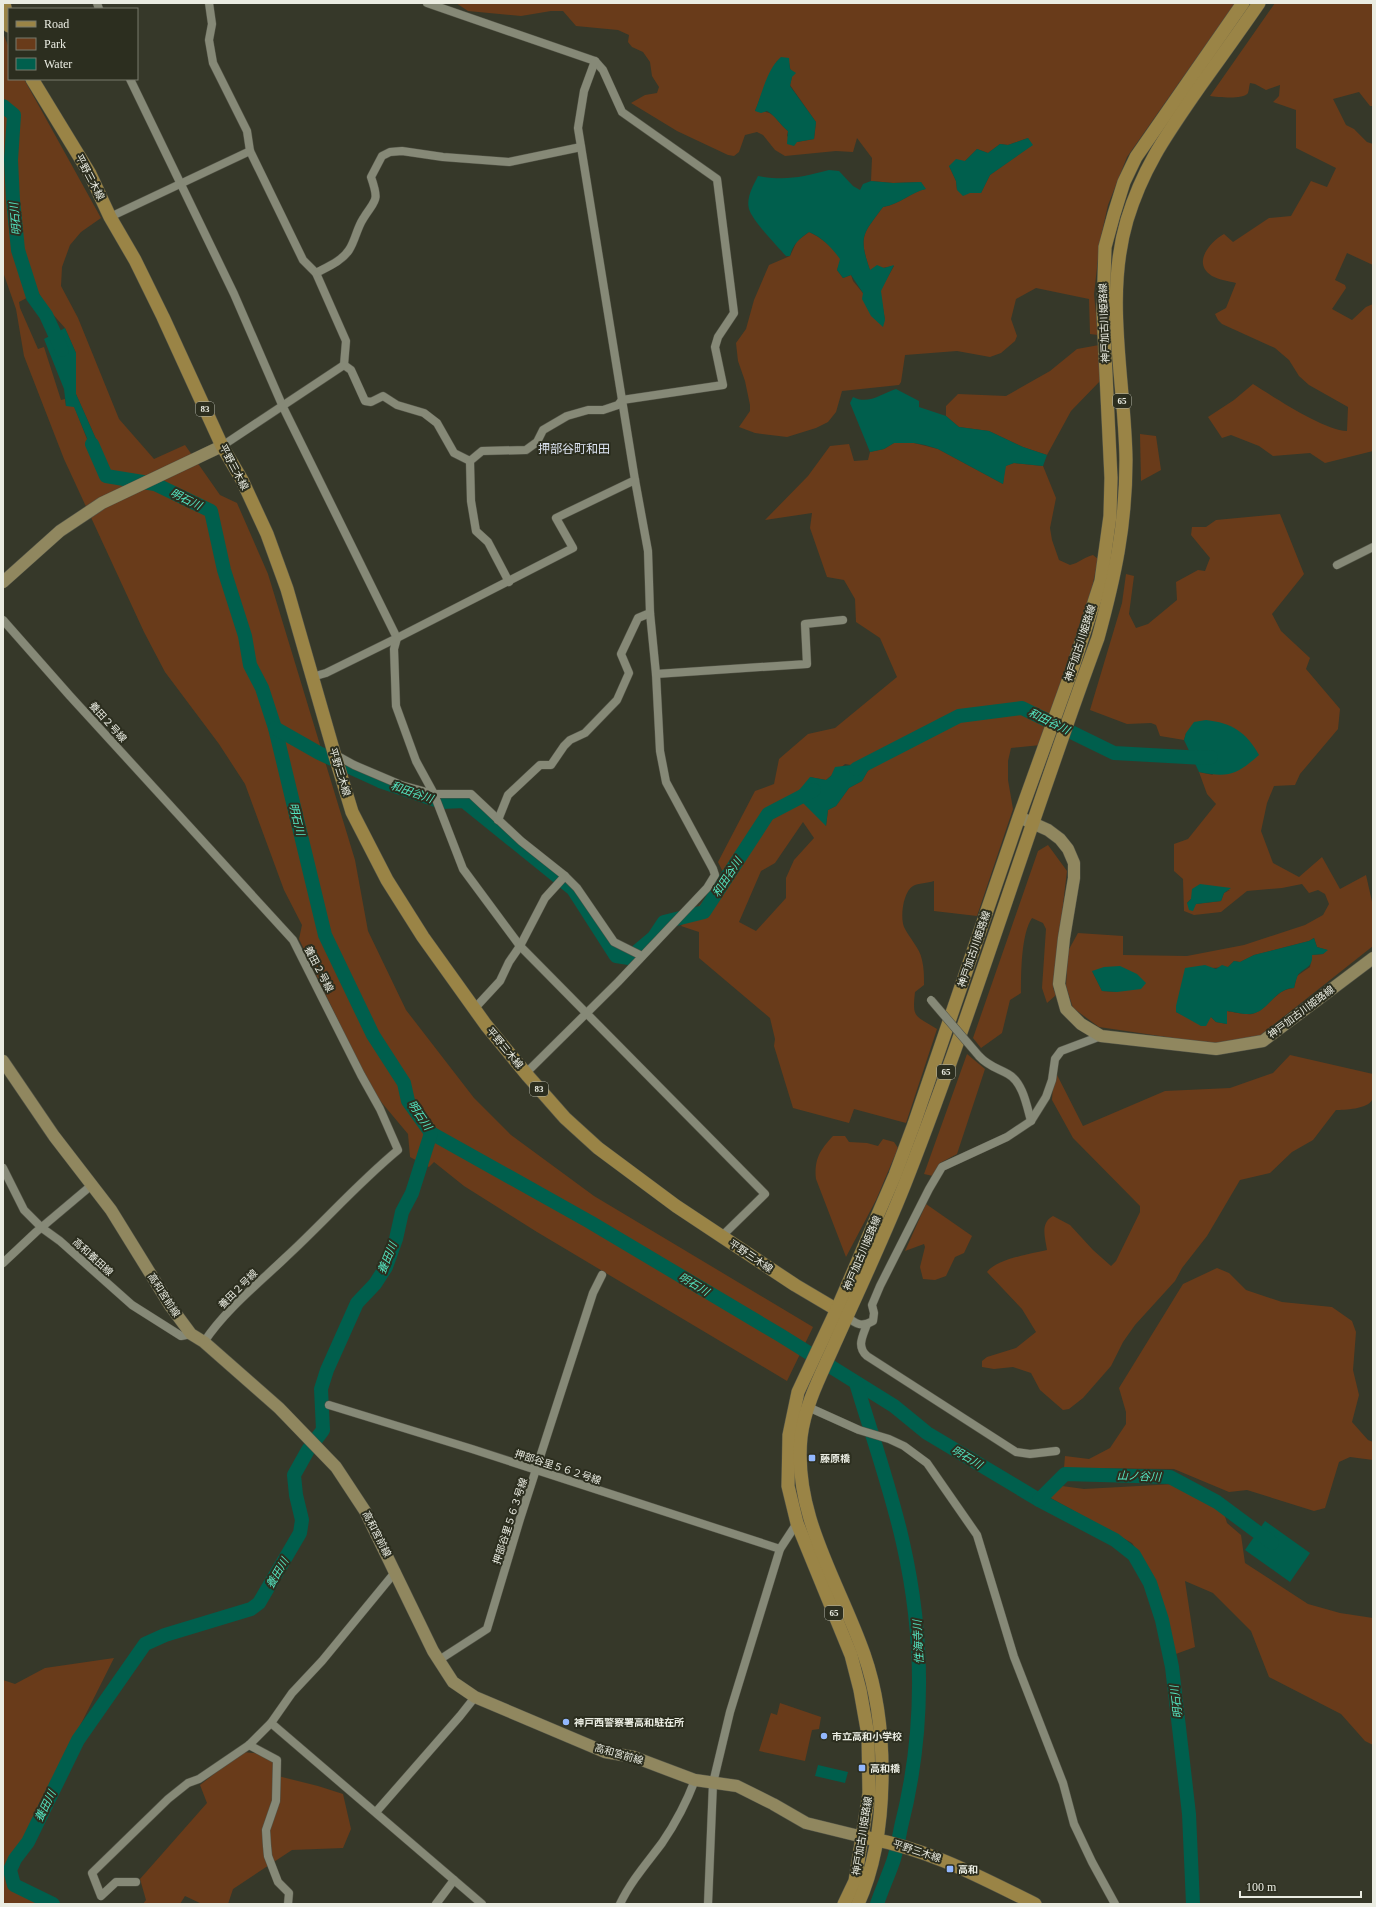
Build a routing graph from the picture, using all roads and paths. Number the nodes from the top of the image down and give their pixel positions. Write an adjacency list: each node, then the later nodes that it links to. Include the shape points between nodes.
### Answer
1 (4, 3): 6 (main road)
2 (209, 3): 11 (street, via 212,24 209,40 213,63 248,131)
3 (428, 3): 7 (street)
4 (1243, 3): 33 (main road, 神戸加古川姫路線 / 65, via 1136,157 1124,182 1114,214 1105,247 1102,313 1111,478 1106,548 1100,582 1087,626)
5 (1259, 3): 35 (main road, 神戸加古川姫路線 / 65, via 1158,147 1126,222 1118,276 1117,309 1126,460 1121,545 1098,638)
6 (8, 21)
7 (595, 61): 10 (street, via 581,105 578,128); 16 (street, via 603,70 622,112 717,179 734,313 718,337 715,347 724,385)
8 (33, 80): 13 (main road, 平野三木線 / 83, via 90,174)
9 (130, 80): 12 (street)
10 (581, 147): 14 (street, via 509,162 402,151 390,152 382,156 371,177 376,191 375,204 362,220 349,251); 16 (street)
11 (250, 151): 12 (street); 14 (street, via 303,260)
12 (180, 183): 13 (street); 17 (street, via 234,294)
13 (110, 217): 18 (main road, 平野三木線 / 83, via 163,317)
14 (316, 273): 15 (street, via 346,341)
15 (344, 365): 17 (street); 19 (street, via 351,370 364,401 372,402 383,396 397,405 424,413 437,423 454,453)
16 (622, 400): 19 (street, via 618,405 604,410 588,410 566,416 543,430 537,442 526,450 482,451); 20 (street)
17 (283, 407): 18 (street); 28 (street)
18 (219, 448): 23 (street, via 102,503 60,531); 30 (main road, 平野三木線 / 83, via 242,480 267,534 287,589)
19 (470, 461): 24 (street, via 476,531 488,542)
20 (635, 480): 24 (street, via 556,518 573,548); 25 (street, via 648,551)
21 (1373, 547): 22 (street)
22 (1337, 565)
23 (3, 582)
24 (509, 582): 28 (street)
25 (650, 613): 29 (street); 34 (street, via 638,618 621,654 629,673 617,700 584,733 570,740 551,765 540,765 508,796)
26 (3, 620): 57 (street, 養田２号線, via 293,940 380,1109 398,1150 266,1275 214,1328)
27 (843, 620): 29 (street, via 805,624 807,664)
28 (397, 638): 30 (street); 32 (street, via 394,650 396,706 416,761)
29 (656, 674): 38 (street, via 660,751 666,782 699,840 715,875 707,888)
30 (312, 677): 31 (main road, 平野三木線 / 83)
31 (335, 758): 32 (street, via 401,785); 41 (main road, 平野三木線 / 83, via 352,812 387,880 423,936)
32 (434, 794): 34 (street, via 471,794); 37 (street, via 463,869)
33 (1019, 817): 35 (street); 53 (main road, 神戸加古川姫路線 / 65, via 896,1175)
34 (498, 820): 36 (street)
35 (1033, 823): 43 (street, 神戸加古川姫路線, via 1060,839 1074,863 1059,984 1066,1009 1081,1024); 53 (main road, 神戸加古川姫路線 / 65, via 928,1124 887,1229)
36 (565, 876): 37 (street, via 544,898); 38 (street, via 577,888 614,942)
37 (520, 946): 41 (street, via 500,981); 42 (street)
38 (642, 956): 42 (street)
39 (1373, 958): 43 (street, 神戸加古川姫路線, via 1263,1041 1216,1049)
40 (931, 1000): 46 (street, bridge, via 986,1064 1010,1075 1022,1090)
41 (475, 1008): 45 (main road, 平野三木線 / 83)
42 (587, 1013): 45 (street); 50 (street, via 765,1194)
43 (1101, 1036): 46 (street, 神戸加古川姫路線, via 1061,1050 1055,1059 1046,1097)
44 (3, 1061): 48 (street, 高和宮前線, via 54,1136)
45 (526, 1073): 50 (main road, 平野三木線 / 83, via 565,1118 598,1148 638,1179)
46 (1031, 1122): 54 (street, 神戸加古川姫路線, via 1007,1137 942,1167 880,1286 872,1305 873,1320)
47 (3, 1168): 49 (street, 高和養田線, via 24,1210)
48 (93, 1184): 49 (street); 55 (street, 高和宮前線)
49 (42, 1228): 51 (street); 55 (street, 高和養田線, via 60,1240 132,1305 181,1336)
50 (722, 1236): 53 (main road, 平野三木線 / 83)
51 (3, 1263)
52 (602, 1275): 61 (street, 押部谷里５６３号線, via 593,1294)
53 (842, 1313): 54 (street, via 854,1323); 56 (main road, 神戸加古川姫路線 / 65)
54 (867, 1324): 60 (street, via 860,1346 867,1356 1016,1452 1036,1454)
55 (191, 1334): 57 (street, 高和宮前線)
56 (831, 1336): 58 (main road, 神戸加古川姫路線 / 65); 62 (main road, 神戸加古川姫路線 / 65, via 798,1392 789,1436 788,1486)
57 (204, 1342): 64 (street, 高和宮前線, via 278,1408 336,1467 365,1511)
58 (809, 1404): 73 (main road, 神戸加古川姫路線 / 65, via 801,1437 801,1484 812,1529 865,1656 879,1714 882,1775); 84 (street, via 859,1430 904,1446 927,1463 977,1536 1014,1657 1064,1783 1074,1824)
59 (329, 1405): 61 (street, 押部谷里５６２号線)
60 (1056, 1451)
61 (537, 1471): 63 (street, 押部谷里５６２号線); 65 (street, 押部谷里５６３号線, via 487,1629)
62 (796, 1523): 63 (street); 72 (main road, 神戸加古川姫路線 / 65, via 851,1655 860,1690 868,1735 870,1793)
63 (780, 1549): 70 (street, via 730,1712)
64 (396, 1572): 65 (street, 高和宮前線); 67 (street, via 292,1693)
65 (438, 1660): 66 (street, 高和宮前線, via 453,1682)
66 (475, 1697): 69 (street, 高和宮前線, via 605,1752 634,1757); 71 (street)
67 (271, 1723): 68 (street); 71 (street)
68 (249, 1745): 75 (street, via 168,1798 92,1873 101,1896 116,1882); 76 (street, via 277,1760 276,1801 266,1830 267,1846 278,1882 288,1894)
69 (694, 1780): 70 (street, 高和宮前線); 79 (street, via 689,1796 663,1841 628,1887)
70 (713, 1783): 72 (street, 高和宮前線, via 737,1786 806,1823); 80 (street)
71 (376, 1812): 74 (street)
72 (863, 1837): 73 (main road, 平野三木線); 81 (main road, 神戸加古川姫路線 / 65, via 855,1881)
73 (877, 1840): 82 (main road, 神戸加古川姫路線 / 65, via 867,1884); 83 (main road, 平野三木線, via 910,1847 957,1865)
74 (454, 1880): 77 (street); 78 (street)
75 (136, 1882)
76 (288, 1904)
77 (436, 1904)
78 (482, 1904)
79 (620, 1904)
80 (708, 1904)
81 (844, 1904)
82 (858, 1904)
83 (1034, 1904)
84 (1115, 1904)

